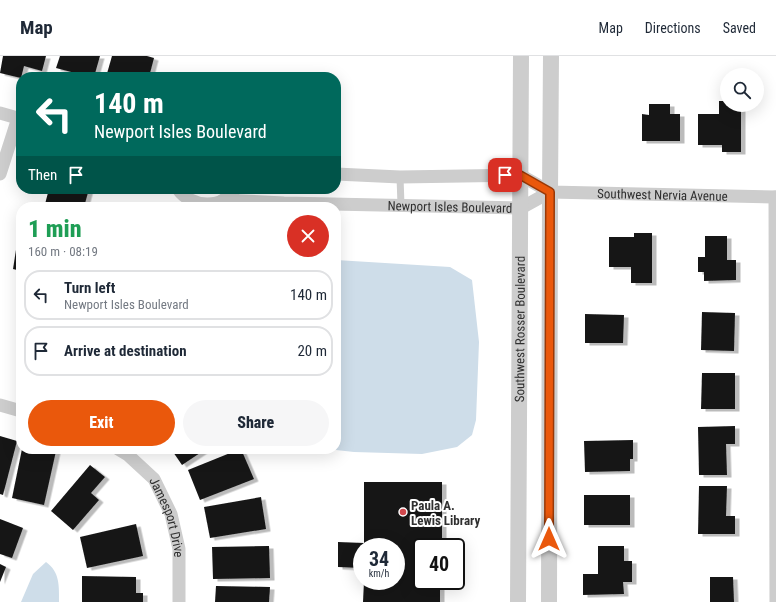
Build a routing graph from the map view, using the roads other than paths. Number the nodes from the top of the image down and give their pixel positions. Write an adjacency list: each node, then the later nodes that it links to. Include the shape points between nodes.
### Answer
1 (521, 56): 8 (street, Southwest Rosser Boulevard)
2 (551, 56): 10 (street)
3 (0, 113): 4 (street)
4 (16, 117)
5 (16, 129): 6 (street)
6 (0, 174)
7 (341, 174): 9 (street)
8 (520, 175): 9 (street); 10 (street); 20 (street, Southwest Rosser Boulevard)
9 (400, 177): 19 (lane)
10 (550, 192): 13 (street, Southwest Nervia Avenue); 20 (street, Newport Isles Boulevard); 27 (street)
11 (182, 194): 15 (street, Newport Isles Boulevard)
12 (231, 194): 14 (street)
13 (775, 197): 23 (street)
14 (224, 200): 16 (street, Newport Isles Boulevard); 17 (street, Newport Isles Boulevard)
15 (194, 202)
16 (218, 202)
17 (264, 202)
18 (341, 204): 19 (street, Newport Isles Boulevard)
19 (401, 205): 20 (street, Newport Isles Boulevard)
20 (521, 208): 26 (street, Southwest Rosser Boulevard)
21 (0, 405): 22 (street)
22 (16, 409)
23 (775, 426): 28 (street)
24 (126, 454): 25 (street, Jamesport Drive, via 154,479 171,514 179,549)
25 (179, 602)
26 (518, 602)
27 (549, 602)
28 (776, 602)

